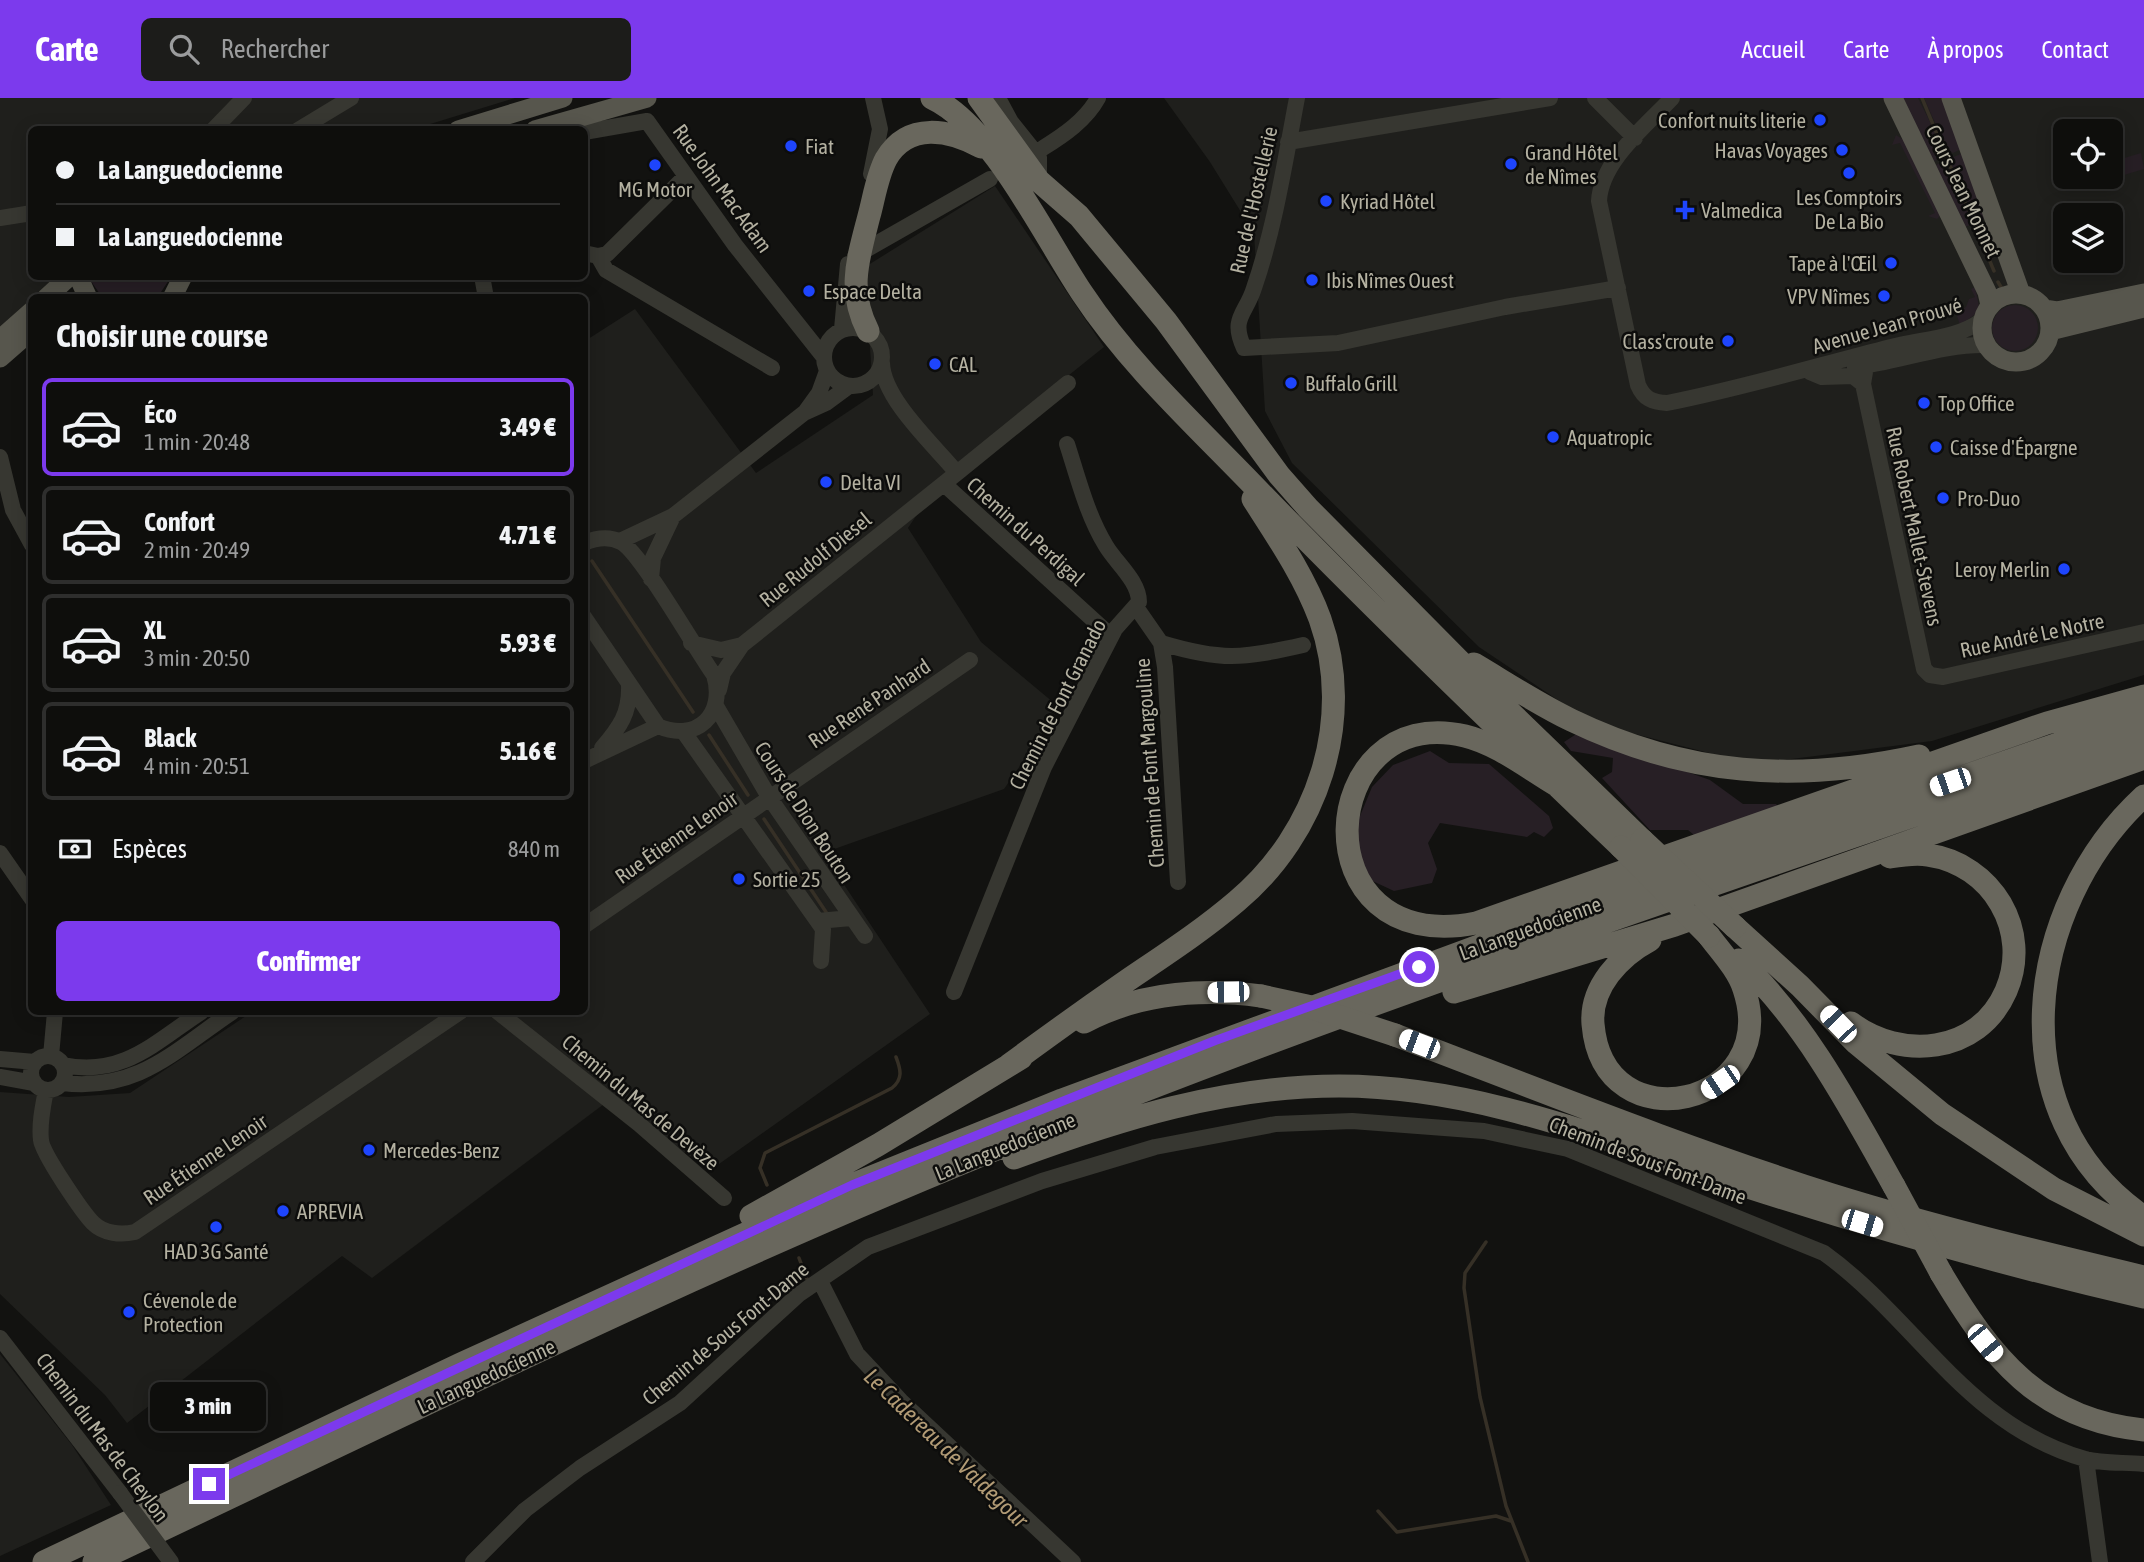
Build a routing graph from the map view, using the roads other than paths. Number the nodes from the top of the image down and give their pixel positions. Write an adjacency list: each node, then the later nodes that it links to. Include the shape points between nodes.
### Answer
1 (244, 98): 15 (street)
2 (351, 98): 16 (street)
3 (564, 98): 17 (main road)
4 (647, 98): 18 (main road)
5 (873, 98): 29 (street, via 880,129)
6 (932, 98): 23 (highway, via 956,112)
7 (1098, 98): 22 (street, via 1063,136)
8 (1297, 98): 21 (street, Rue de l'Hostellerie)
9 (1550, 98): 21 (street)
10 (1595, 98): 20 (street)
11 (1672, 98): 20 (street)
12 (1893, 98): 37 (main road, Cours Jean Monnet, via 1983,283)
13 (1951, 98): 34 (main road, Cours Jean Monnet)
14 (989, 102): 71 (highway, via 1039,181 1079,216 1134,282 1300,500)
15 (217, 126)
16 (305, 126)
17 (471, 126)
18 (549, 126)
19 (588, 131): 24 (street, Rue John Mac Adam, via 647,121)
20 (1634, 138): 31 (street, via 1600,188)
21 (1288, 142): 31 (street, Rue de l'Hostellerie, via 1269,241 1253,292 1237,320 1244,348 1338,343)
22 (1042, 148)
23 (991, 153): 29 (highway, via 963,137 940,132 918,134 898,146 882,170); 60 (highway, via 1083,295 1152,381)
24 (686, 176): 28 (street, via 607,254); 39 (street, Rue John Mac Adam)
25 (990, 179): 29 (street)
26 (28, 214): 27 (street)
27 (0, 218)
28 (591, 255): 50 (street, via 606,270)
29 (855, 256): 40 (highway, via 854,290); 42 (street)
30 (66, 280): 33 (main road)
31 (1618, 288): 51 (street, Avenue Jean Prouvé, via 1638,385 1652,402 1667,403)
32 (2144, 293): 36 (main road, via 2057,311)
33 (50, 294)
34 (2021, 294): 36 (main road); 37 (main road, via 2009,294)
35 (2144, 308): 41 (main road)
36 (2044, 309): 41 (main road)
37 (1986, 312): 45 (main road); 51 (street, Avenue Jean Prouvé, via 1961,332)
38 (28, 314): 44 (main road)
39 (804, 329): 42 (street); 47 (street, Rue John Mac Adam)
40 (868, 331): 42 (street, via 851,327); 48 (street, via 880,345)
41 (2050, 331): 45 (main road, via 2041,350 2023,361 2002,359)
42 (837, 333): 47 (street)
43 (28, 334): 46 (main road)
44 (0, 339)
45 (1986, 345): 49 (street, Avenue Jean Prouvé)
46 (0, 358)
47 (825, 363): 55 (street, via 840,383); 57 (street, via 819,393)
48 (882, 363): 52 (street); 56 (street, via 882,375)
49 (1866, 366): 51 (street, Avenue Jean Prouvé); 54 (street, Rue Robert Mallet-Stevens)
50 (772, 368)
51 (1807, 372): 54 (street, via 1822,377 1853,376)
52 (866, 383): 55 (street); 56 (street)
53 (1069, 383): 61 (street, Rue Rudolf Diesel)
54 (1863, 384): 77 (street, Rue Robert Mallet-Stevens, via 1896,548 1924,669)
55 (849, 386): 57 (street)
56 (893, 396): 61 (street)
57 (804, 413): 62 (street)
58 (1067, 444): 67 (street, via 1105,545 1139,596)
59 (0, 457): 64 (street, via 13,510)
60 (1228, 460): 88 (highway); 115 (highway, via 1301,575 1327,642 1333,718 1317,791 1289,844 1237,901)
61 (951, 479): 70 (street, Chemin du Perdigal); 74 (street, Rue Rudolf Diesel)
62 (673, 516): 65 (street); 66 (street, via 653,558)
63 (588, 537): 65 (street)
64 (28, 538)
65 (620, 541): 66 (street, Cours de Dion Bouton)
66 (650, 579): 72 (street, Cours de Dion Bouton)
67 (1136, 607): 70 (street, Chemin de Font Granado); 73 (street, Chemin de Font Margouline)
68 (588, 623): 78 (street)
69 (2144, 632): 77 (street, Rue André Le Notre, via 1943,677)
70 (1111, 636): 105 (street, Chemin de Font Granado, via 1044,767)
71 (1436, 637): 82 (highway, via 1499,679 1600,734 1682,761 1732,770 1843,771); 92 (highway)
72 (691, 643): 74 (street, via 722,650); 80 (street, Cours de Dion Bouton, via 714,676)
73 (1161, 643): 75 (street, via 1204,656 1237,658); 95 (street, Chemin de Font Margouline)
74 (742, 645): 80 (street, Rue Rudolf Diesel, via 723,673)
75 (1303, 645)
76 (970, 660): 90 (street, Rue René Panhard)
77 (1930, 675)
78 (628, 682): 83 (street); 86 (street, via 629,706 622,725)
79 (2144, 696): 82 (highway)
80 (718, 699): 84 (street, via 709,719); 90 (street, Cours de Dion Bouton)
81 (2144, 713): 125 (highway, La Languedocienne, via 1214,1041 852,1185)
82 (2048, 723): 88 (highway, via 1476,923 1432,927 1407,921 1373,898 1357,876 1346,832 1353,792 1374,760 1405,740 1436,733 1466,736 1494,747)
83 (658, 726): 84 (street); 86 (street)
84 (683, 731): 91 (street)
85 (2144, 736): 111 (highway, La Languedocienne)
86 (591, 757)
87 (2144, 758): 94 (highway)
88 (1558, 786): 92 (highway)
89 (2144, 796): 121 (highway, via 2096,851 2073,890 2047,971 2043,1029 2053,1091 2075,1142 2108,1186)
90 (763, 801): 91 (street, Rue Étienne Lenoir); 97 (street, Cours de Dion Bouton)
91 (744, 816): 98 (street); 99 (street, Rue Étienne Lenoir)
92 (1632, 843): 102 (highway, bridge); 104 (highway, bridge)
93 (2, 862): 96 (street)
94 (1853, 863): 100 (highway); 104 (highway, via 1928,855 1956,863 1985,882 2001,902 2013,935 2006,991 1968,1033 1915,1048 1891,1045 1863,1032)
95 (1178, 882)
96 (28, 894)
97 (851, 918): 98 (street); 101 (street, Cours de Dion Bouton)
98 (817, 921): 103 (street, via 823,929)
99 (588, 923)
100 (1675, 925): 102 (highway, via 1618,962 1592,1015 1594,1036 1609,1069 1631,1090 1646,1096 1664,1101 1700,1095 1720,1082 1744,1050 1750,1029 1744,986); 111 (highway)
101 (865, 936)
102 (1709, 936): 128 (highway, bridge, via 1742,963 1828,1071 1985,1343 2035,1390 2073,1412)
103 (821, 961)
104 (1800, 986): 122 (highway, via 1856,1043 1952,1121 2054,1189)
105 (954, 992)
106 (55, 1015): 113 (street)
107 (197, 1015): 113 (street, via 128,1061 99,1068)
108 (227, 1015): 117 (street, via 129,1079 108,1085)
109 (456, 1015): 118 (street, Rue Étienne Lenoir, via 126,1234 106,1232 93,1224 44,1152)
110 (502, 1015): 120 (street, Chemin du Mas de Devèze)
111 (1293, 1035): 119 (highway, La Languedocienne)
112 (0, 1059): 114 (street)
113 (57, 1060): 114 (street); 117 (street, via 65,1074)
114 (35, 1062): 118 (street, via 30,1072)
115 (1009, 1065): 123 (highway, bridge, via 1088,1020 1152,998 1208,992 1261,996 1395,1035 1831,1194); 125 (highway)
116 (0, 1077): 118 (street)
117 (62, 1083): 118 (street)
118 (40, 1087)
119 (926, 1178): 126 (highway, via 985,1168 1125,1119 1200,1100 1300,1087 1420,1091 1525,1113 1875,1227); 132 (highway, La Languedocienne, via 618,1314)
120 (724, 1198)
121 (2144, 1217)
122 (2144, 1235)
123 (2144, 1277)
124 (820, 1281): 129 (street, Chemin de Sous Font-Dame, via 868,1247 1042,1181 1155,1147 1276,1124 1352,1121 1484,1131 1568,1149 1824,1253 1850,1272 1949,1376 2012,1427); 134 (street, Chemin de Sous Font-Dame, via 798,1295 680,1403 525,1510); 135 (street, via 857,1354)
125 (622, 1290): 131 (highway, La Languedocienne)
126 (2144, 1297)
127 (0, 1338): 133 (street, Chemin du Mas de Cheylon, bridge)
128 (2144, 1430)
129 (2086, 1459): 130 (street, Chemin de Sous Font-Dame); 136 (street)
130 (2144, 1464)
131 (44, 1562)
132 (94, 1562)
133 (172, 1562)
134 (473, 1562)
135 (1073, 1562)
136 (2100, 1562)

